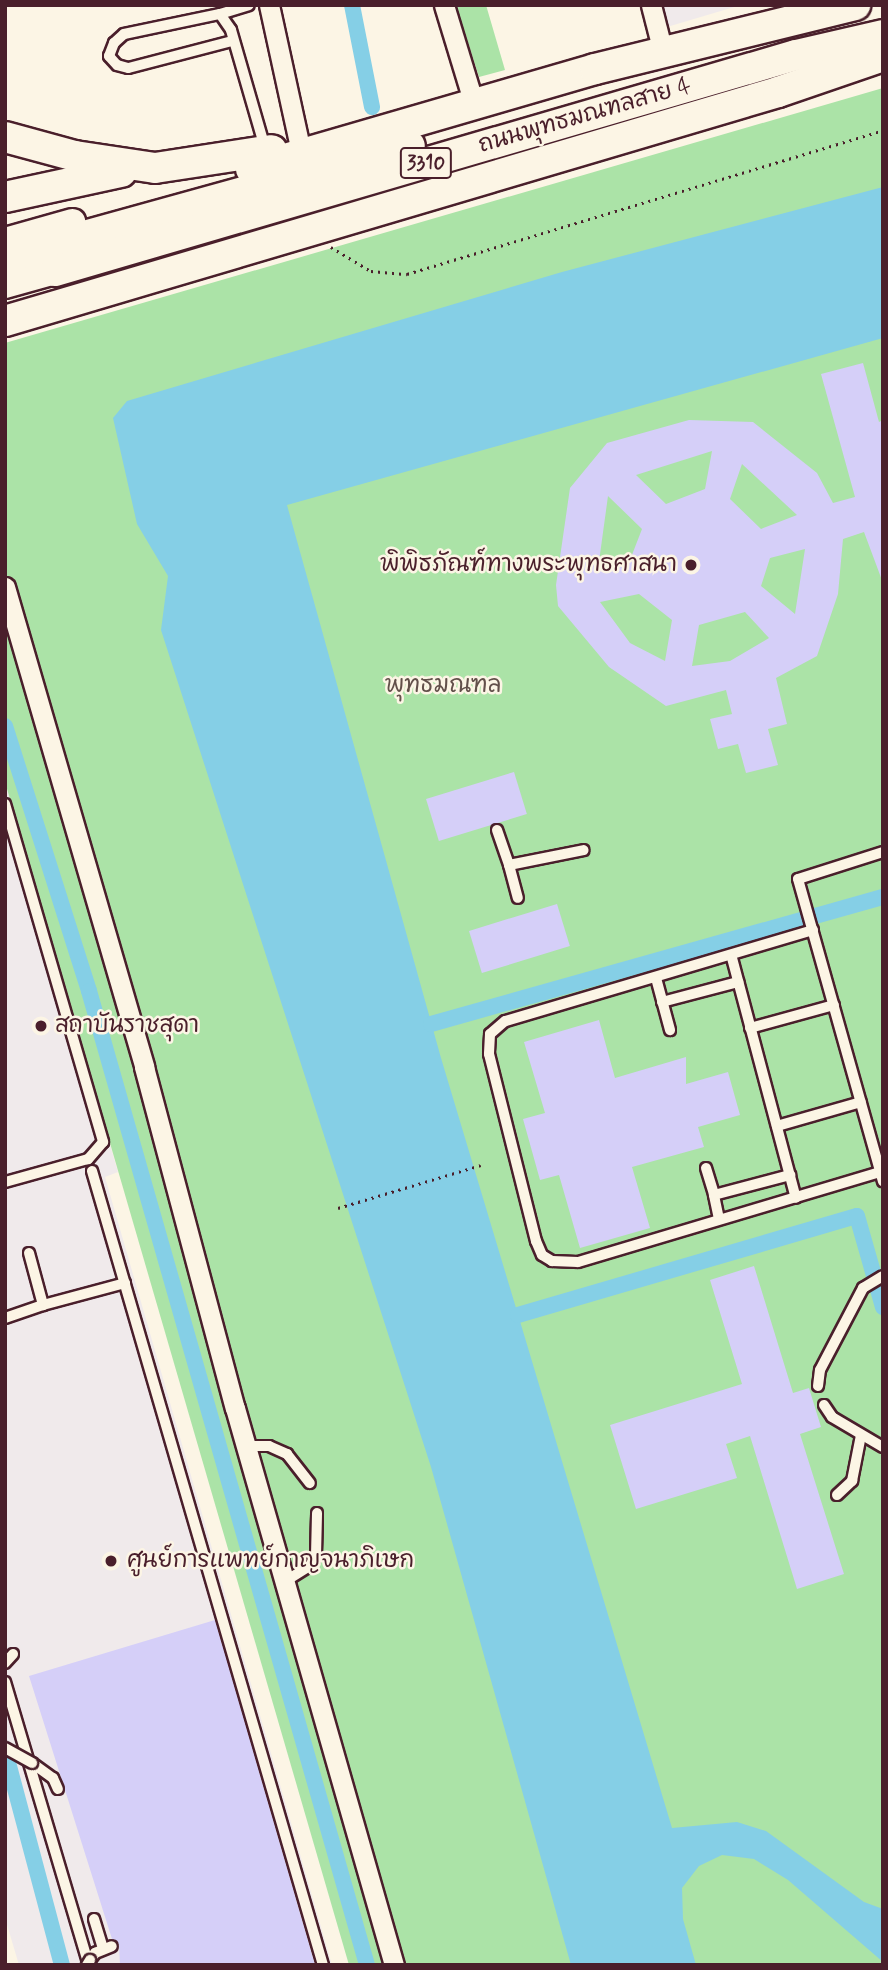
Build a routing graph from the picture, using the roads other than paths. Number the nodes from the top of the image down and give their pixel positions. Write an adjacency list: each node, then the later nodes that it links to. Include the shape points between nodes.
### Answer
1 (249, 5): 6 (lane)
2 (269, 5): 14 (street)
3 (444, 5): 11 (street)
4 (651, 5): 9 (street)
5 (855, 5): 9 (main road, ถนนพุทธมณฑลสาย 4 / 3310)
6 (220, 13): 8 (lane); 8 (lane, via 124,34 114,43 110,56 117,65 128,68)
7 (883, 35): 19 (main road, via 714,67)
8 (232, 41): 15 (lane)
9 (663, 52): 11 (main road, ถนนพุทธมณฑลสาย 4 / 3310)
10 (883, 56): 22 (main road)
11 (474, 104): 13 (main road, ถนนพุทธมณฑลสาย 4 / 3310)
12 (5, 137): 16 (main road, via 75,156)
13 (337, 141): 14 (main road); 19 (main road, ถนนพุทธมณฑลสาย 4 / 3310)
14 (299, 143): 15 (main road)
15 (266, 151): 16 (main road)
16 (155, 168): 17 (main road, via 66,181)
17 (5, 197)
18 (5, 241): 19 (main road, ถนนพุทธมณฑลสาย 4 / 3310)
19 (61, 245): 20 (main road); 21 (main road, ถนนพุทธมณฑลสาย 4 / 3310)
20 (5, 258)
21 (5, 285)
22 (5, 321)
23 (5, 587): 56 (street, via 144,1067)
24 (5, 804): 44 (lane, via 102,1134 100,1148 88,1159)
25 (497, 830): 28 (lane)
26 (584, 850): 28 (lane)
27 (883, 852): 30 (lane, via 798,878)
28 (509, 865): 29 (lane)
29 (518, 898)
30 (813, 930): 31 (lane); 35 (lane)
31 (732, 958): 32 (lane); 33 (lane)
32 (656, 978): 34 (lane); 47 (lane, via 505,1021 490,1034 489,1054 536,1241 542,1255 552,1261 578,1262)
33 (738, 982): 34 (lane); 36 (lane)
34 (662, 1002): 37 (lane)
35 (834, 1004): 36 (lane); 38 (lane)
36 (750, 1028): 39 (lane)
37 (670, 1030)
38 (861, 1102): 39 (lane); 43 (lane)
39 (776, 1126): 42 (lane)
40 (706, 1168): 45 (lane)
41 (92, 1171): 50 (lane)
42 (790, 1175): 45 (lane); 46 (lane)
43 (882, 1175): 46 (lane)
44 (5, 1182)
45 (714, 1195): 47 (lane)
46 (796, 1198): 47 (lane)
47 (719, 1219)
48 (29, 1253): 51 (lane)
49 (877, 1278): 53 (lane, via 820,1370)
50 (125, 1283): 51 (lane); 69 (lane)
51 (43, 1305): 52 (lane)
52 (5, 1318)
53 (818, 1385)
54 (824, 1405): 55 (lane, via 832,1417)
55 (860, 1435): 57 (lane); 59 (lane, via 852,1481)
56 (246, 1446): 58 (lane, via 270,1446 287,1454); 61 (street)
57 (883, 1447)
58 (310, 1483)
59 (837, 1495)
60 (317, 1513): 61 (lane, via 316,1555 310,1566)
61 (284, 1582): 70 (street)
62 (13, 1654): 63 (lane)
63 (5, 1663)
64 (5, 1682): 68 (lane)
65 (5, 1748): 66 (lane, bridge, via 53,1777)
66 (58, 1789)
67 (94, 1919): 68 (lane, via 107,1947)
68 (88, 1963)
69 (323, 1965)
70 (394, 1965)

